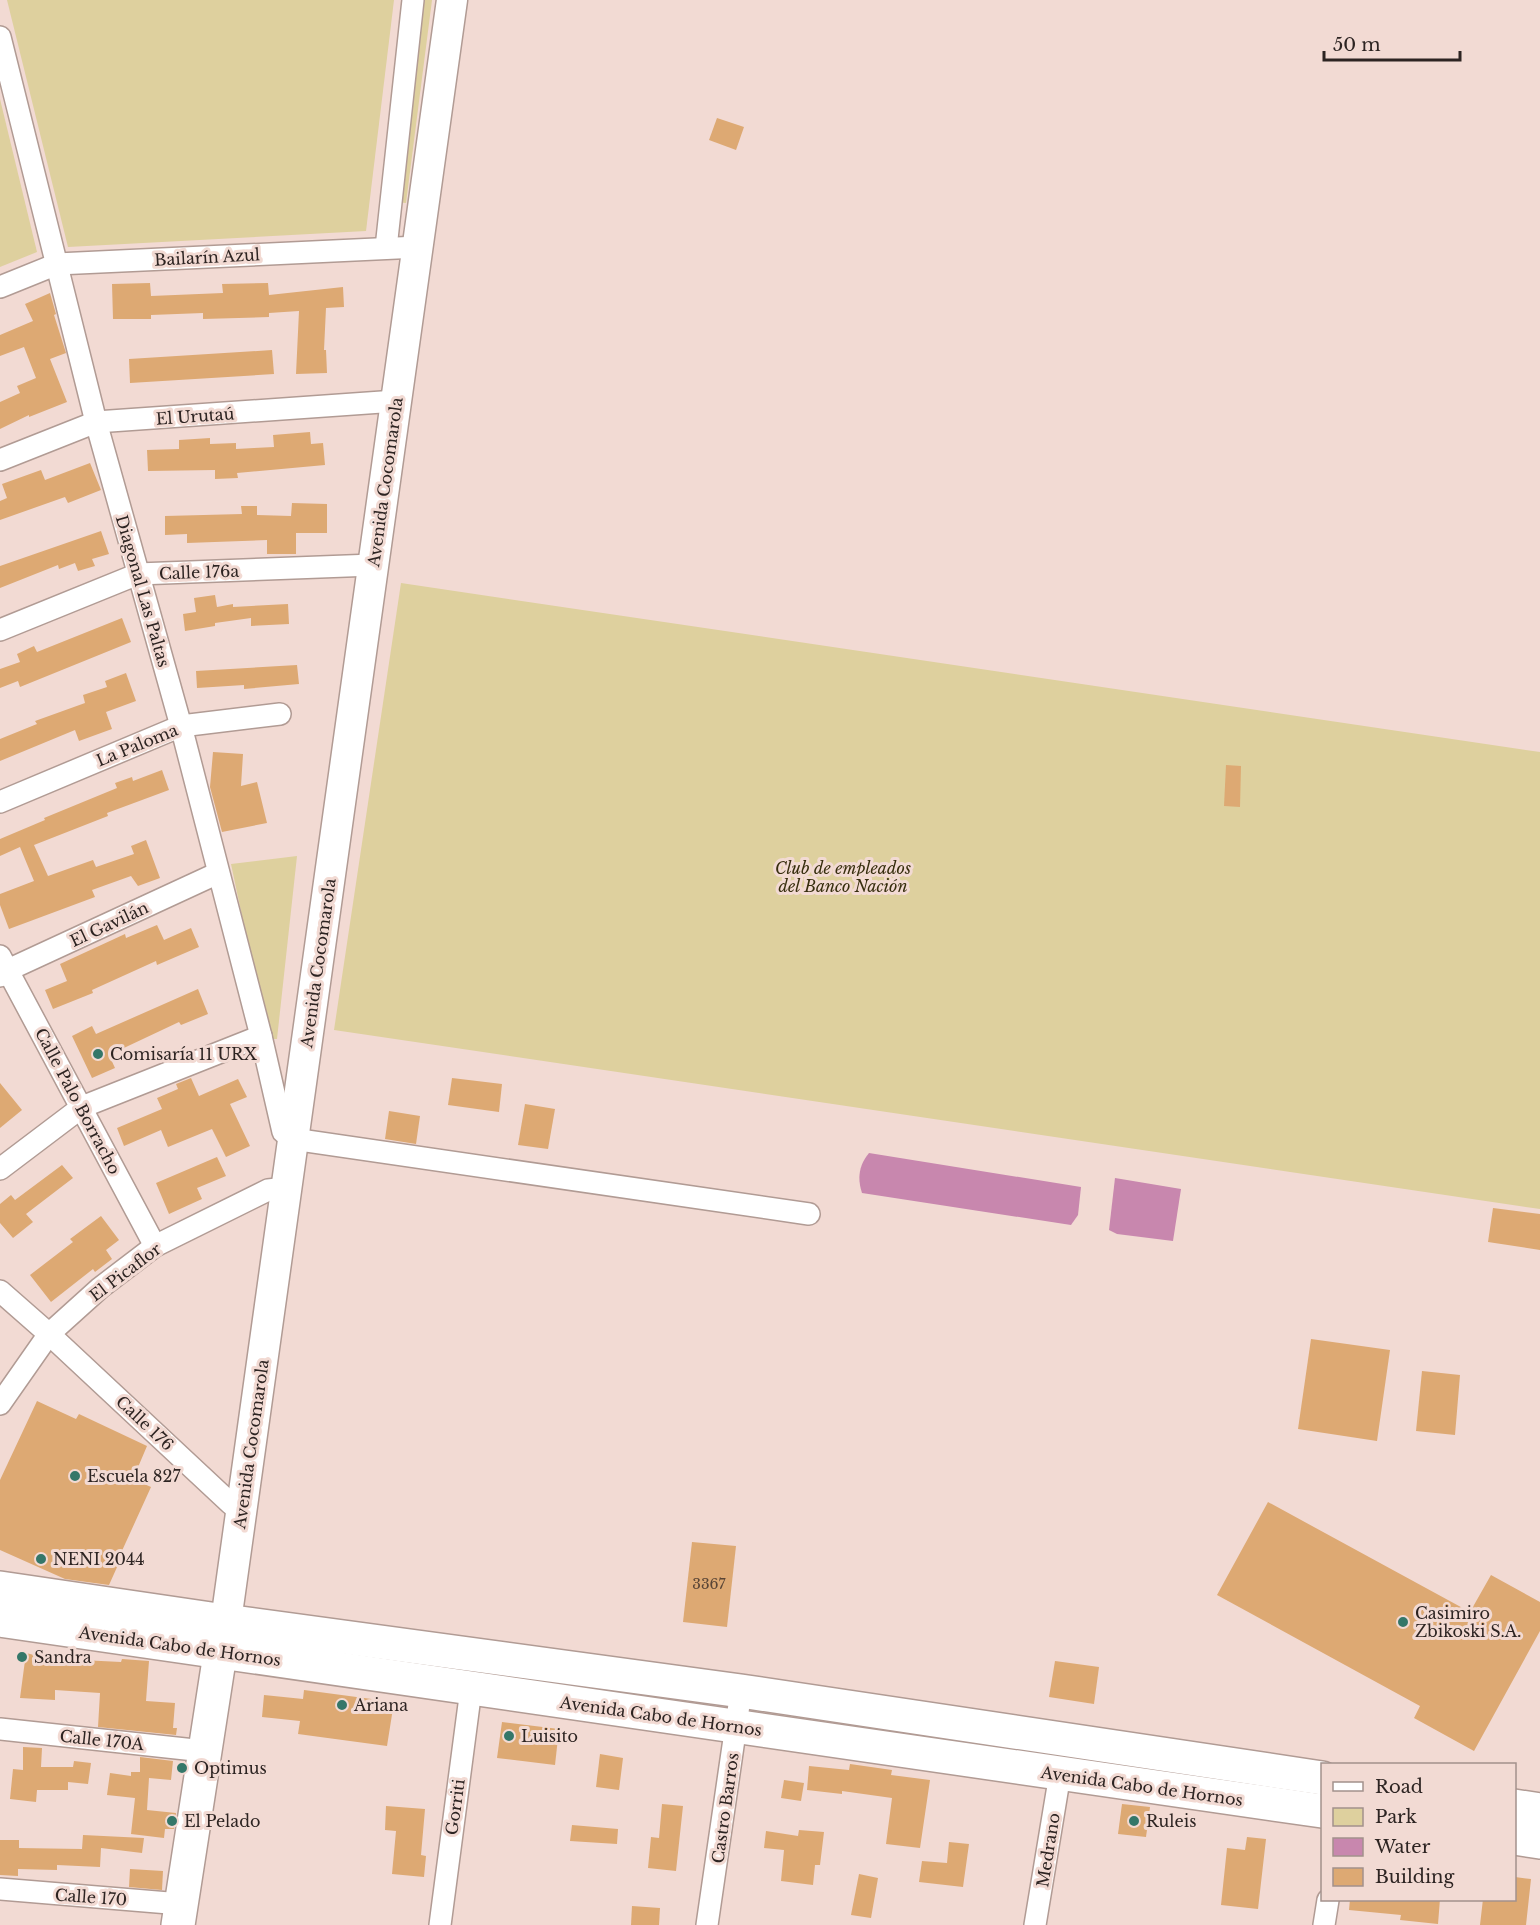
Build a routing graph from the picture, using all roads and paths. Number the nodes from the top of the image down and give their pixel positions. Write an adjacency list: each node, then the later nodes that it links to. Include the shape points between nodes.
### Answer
1 (413, 0): 5 (street)
2 (452, 0): 4 (main road, Avenida Cocomarola)
3 (0, 37): 6 (street, Diagonal Las Paltas)
4 (418, 247): 5 (street, Bailarín Azul); 8 (main road, Avenida Cocomarola)
5 (386, 248): 6 (street, Bailarín Azul)
6 (57, 264): 7 (street, Bailarín Azul); 9 (street, Diagonal Las Paltas)
7 (0, 287)
8 (396, 401): 9 (street, El Urutaú); 11 (main road, Avenida Cocomarola)
9 (96, 422): 10 (street, El Urutaú); 12 (street, Diagonal Las Paltas)
10 (0, 460)
11 (373, 565): 12 (street, Calle 176a); 21 (main road, Avenida Cocomarola)
12 (138, 574): 13 (street, Calle 176a); 15 (street, Diagonal Las Paltas)
13 (0, 630)
14 (280, 714): 15 (street, La Paloma)
15 (181, 726): 16 (street, La Paloma); 17 (street, Diagonal Las Paltas)
16 (0, 802)
17 (218, 873): 18 (street, El Gavilán); 19 (street, Diagonal Las Paltas)
18 (3, 968): 20 (street, Calle Palo Borracho)
19 (261, 1035): 20 (street); 21 (street, Diagonal Las Paltas, via 283,1132)
20 (82, 1107): 22 (street); 25 (street, Calle Palo Borracho)
21 (293, 1139): 23 (main road, Avenida Cocomarola); 24 (street)
22 (0, 1169)
23 (286, 1188): 25 (street, El Picaflor, via 268,1190); 29 (main road, Avenida Cocomarola)
24 (809, 1214)
25 (155, 1246): 27 (street, El Picaflor)
26 (0, 1291): 27 (street, Calle 176)
27 (49, 1334): 28 (street, El Picaflor); 29 (street, Calle 176)
28 (0, 1404)
29 (242, 1512): 32 (main road, Avenida Cocomarola)
30 (0, 1588): 32 (main road, Avenida Cabo de Hornos)
31 (0, 1620): 32 (main road, Avenida Cabo de Hornos)
32 (223, 1636): 33 (main road, Avenida Cabo de Hornos); 34 (main road, Avenida Cabo de Hornos); 37 (main road, Avenida Cocomarola)
33 (471, 1689): 35 (main road, Avenida Cabo de Hornos); 48 (street, Gorriti)
34 (741, 1691): 35 (street, Castro Barros); 39 (main road, Avenida Cabo de Hornos)
35 (737, 1727): 38 (main road, Avenida Cabo de Hornos); 49 (street, Castro Barros)
36 (0, 1729): 37 (street, Calle 170A)
37 (204, 1751): 47 (main road, Avenida Cocomarola)
38 (1060, 1774): 42 (main road, Avenida Cabo de Hornos); 50 (street, Medrano)
39 (1321, 1778)
40 (1516, 1806): 41 (main road)
41 (1540, 1810)
42 (1321, 1811)
43 (1516, 1838): 44 (main road)
44 (1540, 1842)
45 (0, 1890): 47 (street, Calle 170)
46 (1328, 1901): 51 (street)
47 (180, 1914)
48 (440, 1925)
49 (707, 1925)
50 (1035, 1925)
51 (1324, 1925)

